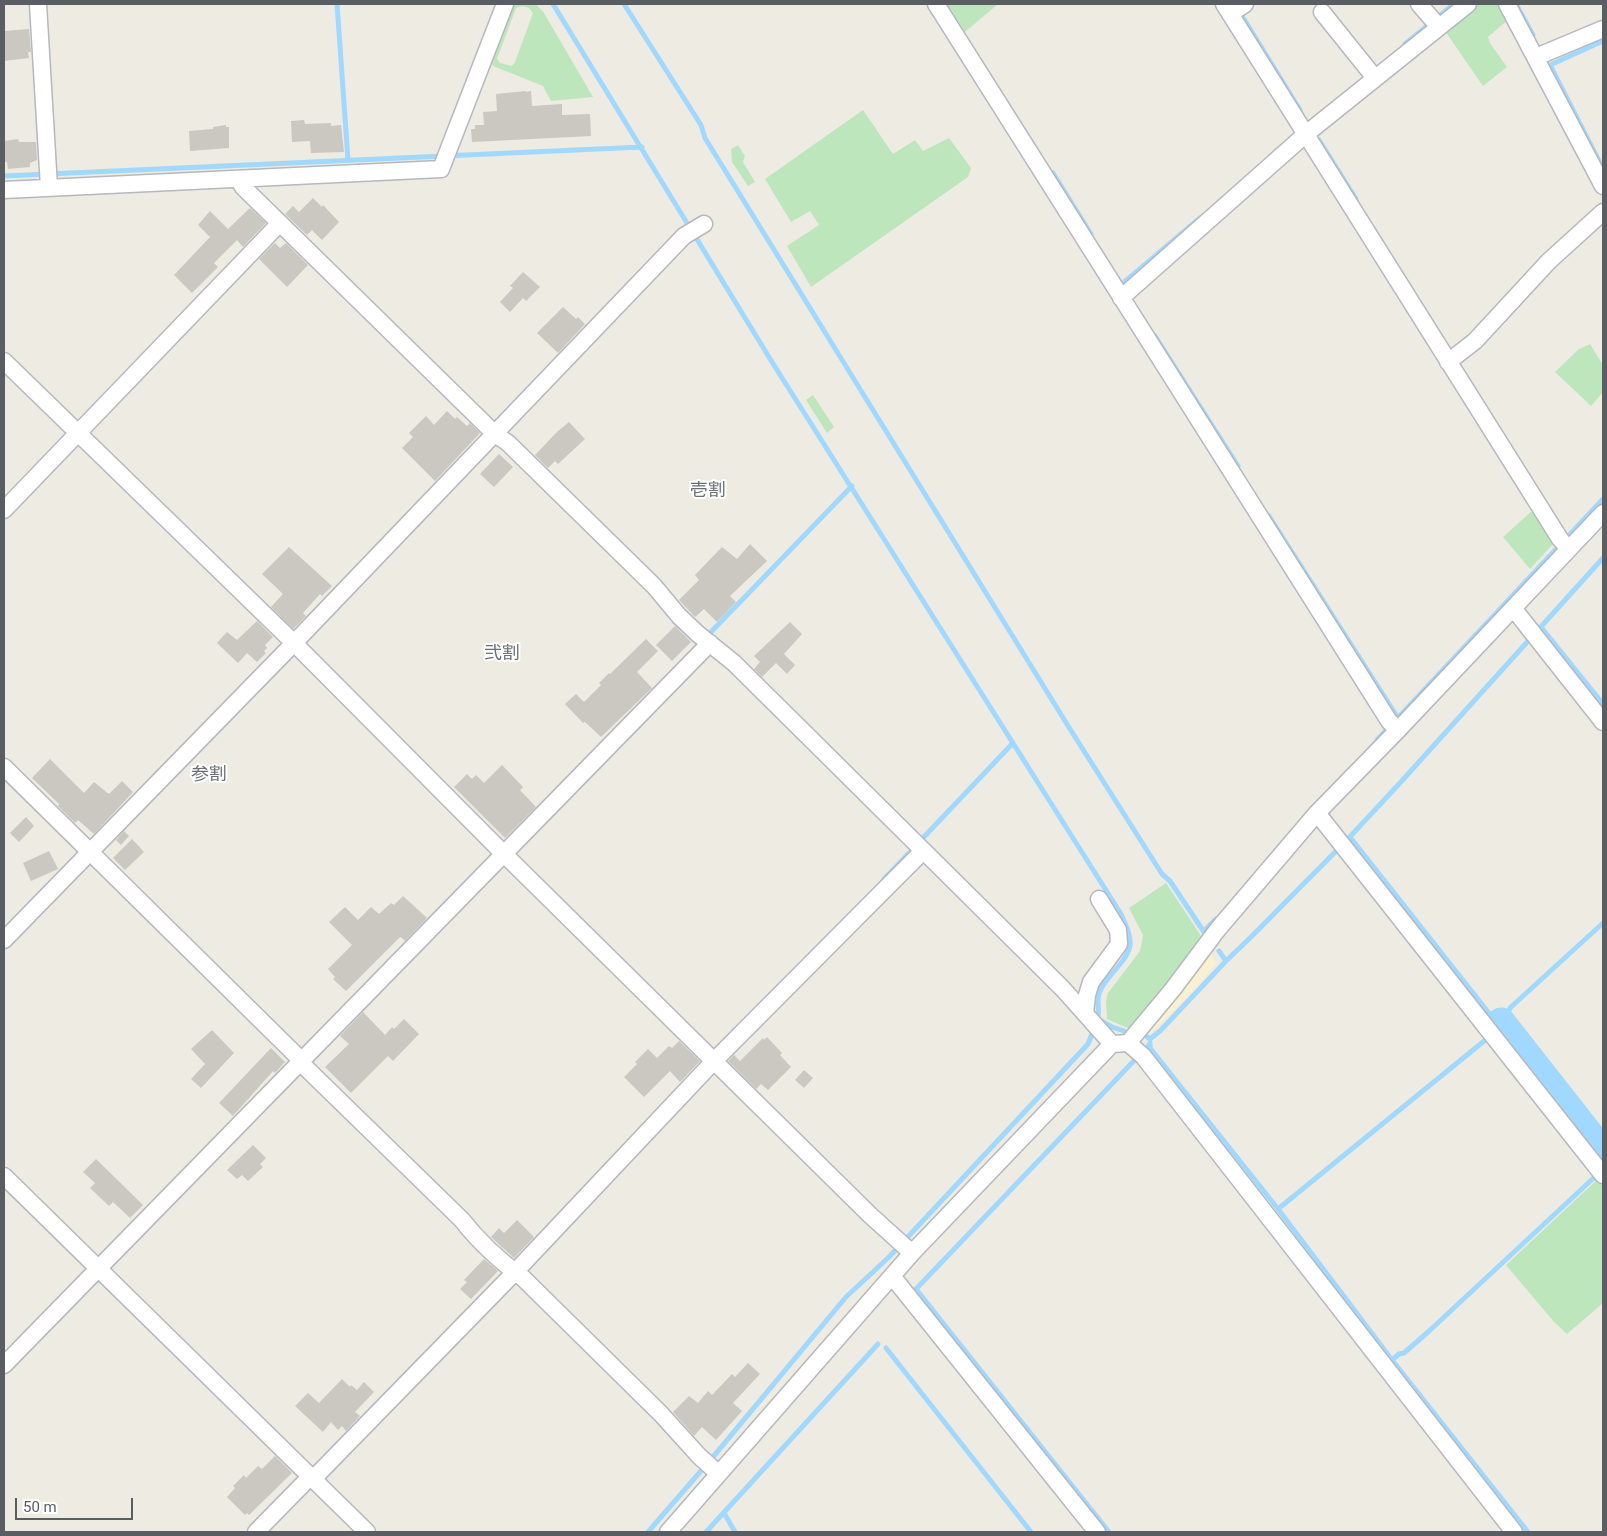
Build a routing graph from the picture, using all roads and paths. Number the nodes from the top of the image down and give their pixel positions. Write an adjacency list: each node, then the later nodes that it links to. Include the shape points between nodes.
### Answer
1 (38, 4): 14 (street)
2 (505, 4): 15 (street, via 441,169)
3 (936, 4): 21 (street)
4 (1419, 4): 9 (street)
5 (1468, 4): 9 (street)
6 (1507, 4): 11 (street)
7 (1235, 8): 13 (street)
8 (1322, 12): 12 (street)
9 (1438, 27): 12 (street)
10 (1603, 29): 11 (street)
11 (1536, 57): 16 (street)
12 (1375, 78): 13 (street)
13 (1307, 130): 21 (street); 23 (street)
14 (48, 178): 15 (street); 17 (street)
15 (238, 178): 19 (street)
16 (1603, 186)
17 (4, 190)
18 (1603, 212): 23 (street, via 1549,261 1475,341)
19 (278, 226): 24 (street); 25 (street)
20 (696, 229): 25 (street)
21 (1126, 294): 33 (street)
22 (4, 361): 24 (street)
23 (1448, 362): 28 (street)
24 (75, 433): 26 (street); 30 (street)
25 (495, 434): 30 (street); 31 (street, via 654,586 698,634)
26 (4, 510)
27 (1603, 513): 28 (street)
28 (1565, 545): 29 (street)
29 (1513, 608): 32 (street); 33 (street)
30 (290, 639): 36 (street); 37 (street)
31 (705, 647): 37 (street); 38 (street, via 748,677)
32 (1603, 722)
33 (1394, 727): 35 (street)
34 (4, 767): 36 (street)
35 (1317, 813): 42 (street, via 1218,929); 45 (street)
36 (89, 852): 40 (street); 43 (street)
37 (503, 853): 43 (street); 44 (street)
38 (920, 854): 41 (street, via 1063,988); 44 (street)
39 (1099, 899): 41 (street, via 1118,930 1119,944 1091,982 1086,995)
40 (4, 940)
41 (1092, 1020): 42 (street)
42 (1130, 1048): 47 (street); 58 (street)
43 (300, 1060): 48 (street, via 462,1220 475,1237); 49 (street)
44 (714, 1061): 47 (street); 48 (street)
45 (1601, 1172)
46 (4, 1176): 49 (street)
47 (905, 1246): 50 (street)
48 (511, 1269): 52 (street, via 618,1371); 53 (street)
49 (95, 1271): 51 (street); 53 (street)
50 (892, 1276): 52 (street); 57 (street)
51 (4, 1365)
52 (711, 1467): 56 (street)
53 (312, 1478): 54 (street); 55 (street)
54 (256, 1532)
55 (367, 1532)
56 (668, 1532)
57 (1097, 1532)
58 (1514, 1532)

